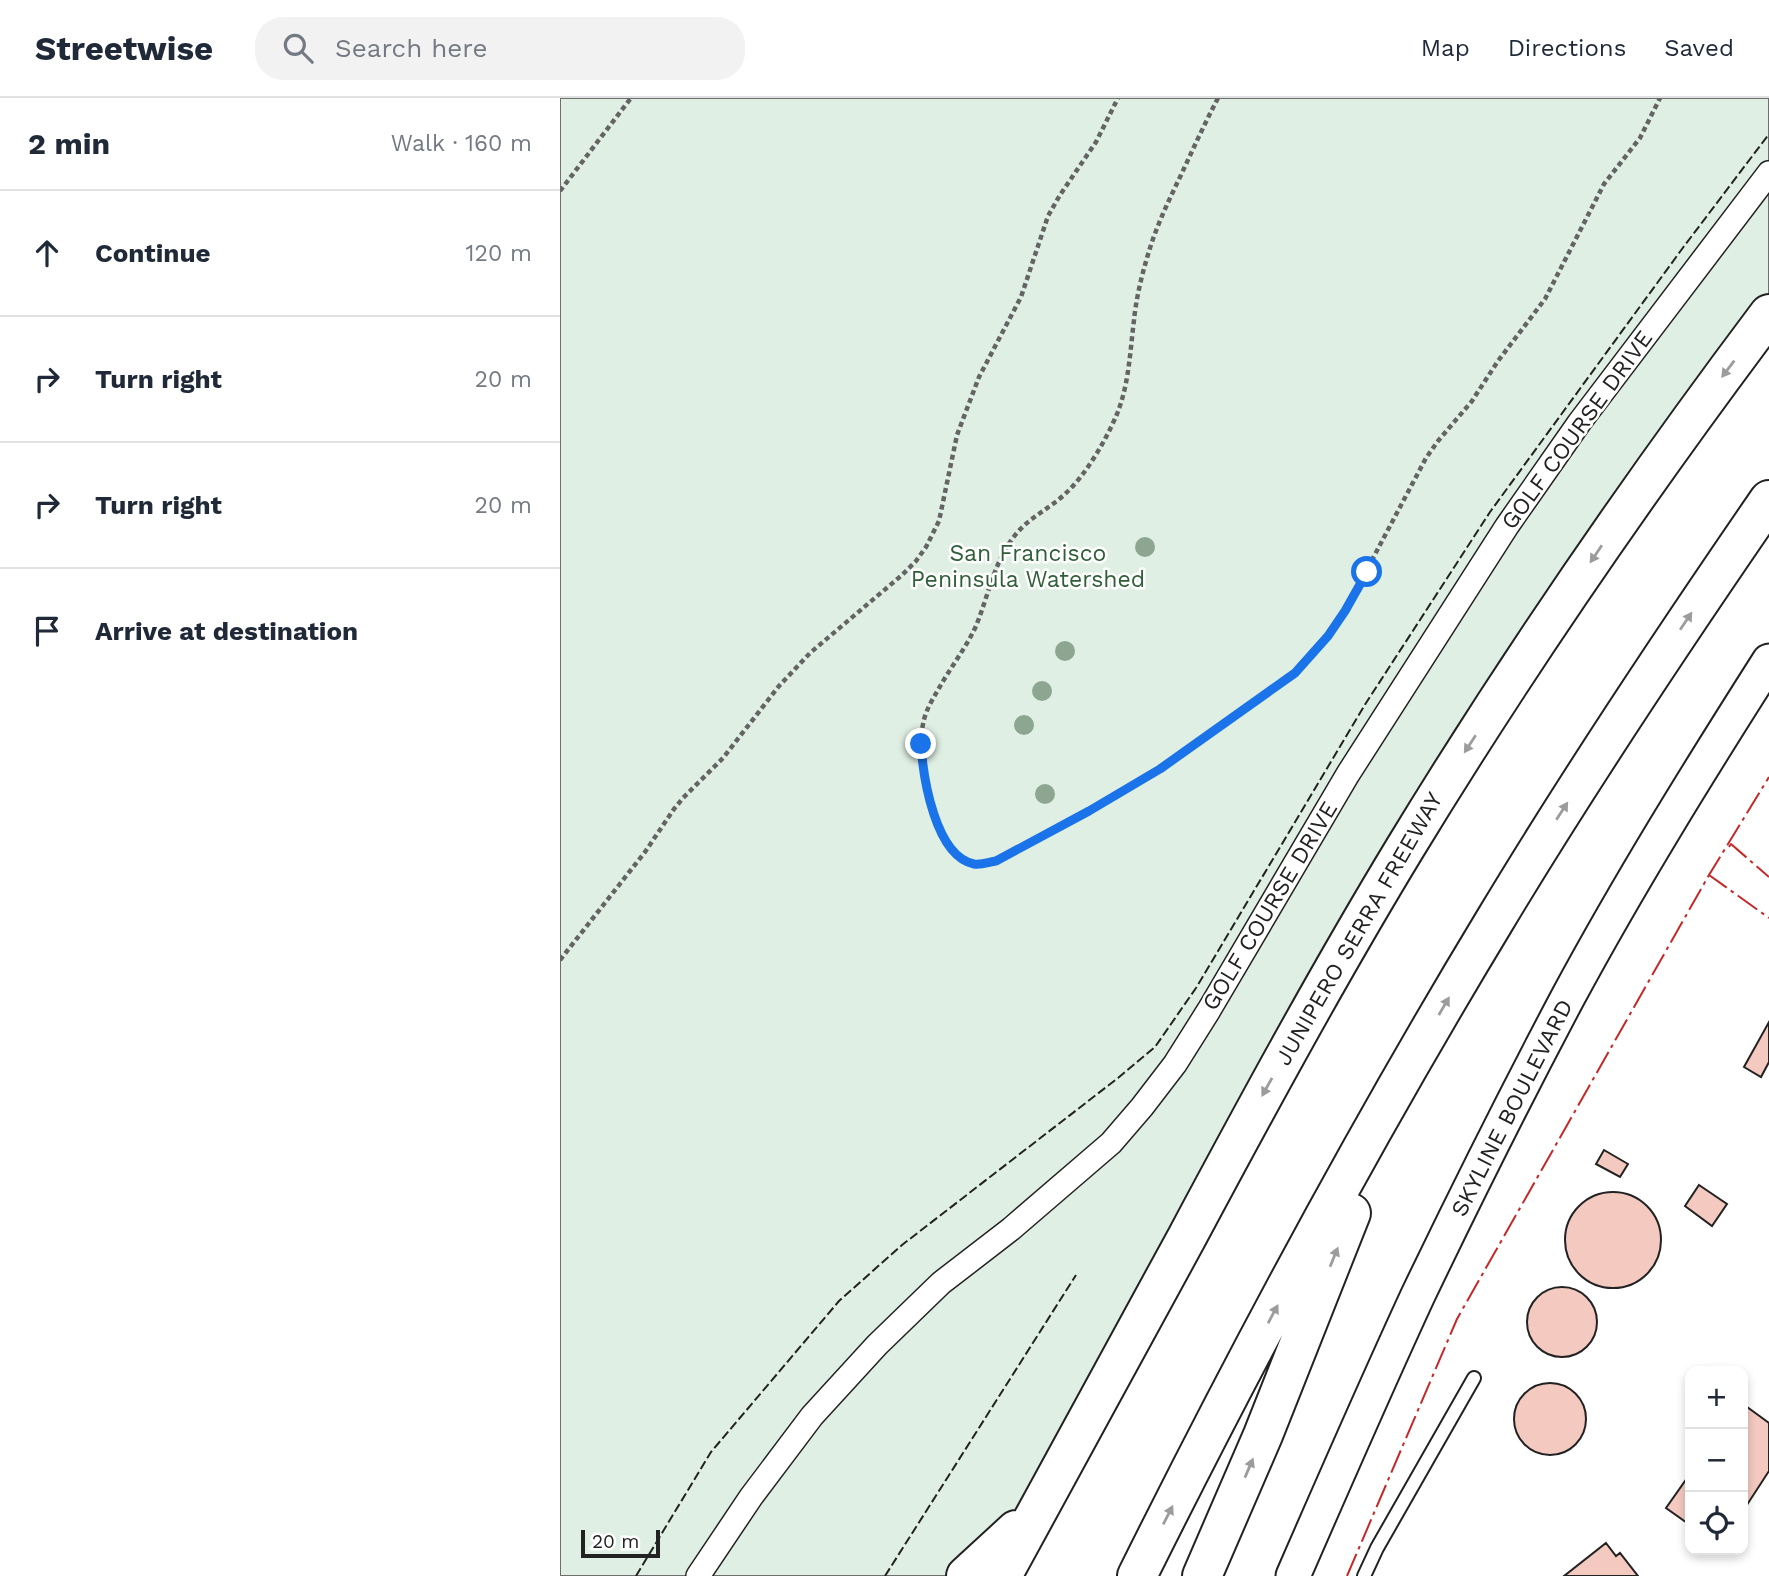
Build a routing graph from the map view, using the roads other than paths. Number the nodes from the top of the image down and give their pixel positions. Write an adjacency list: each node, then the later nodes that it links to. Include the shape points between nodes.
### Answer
1 (1769, 173): 8 (street, GOLF COURSE DRIVE, via 1579,423 1507,526 1348,774 1175,1064 1111,1143 941,1283 877,1345 812,1416)
2 (1769, 314): 7 (highway, JUNIPERO SERRA FREEWAY, one-way to 7, via 1565,599 1428,811 1285,1056)
3 (1769, 500): 5 (highway, one-way to 3, via 1563,810)
4 (1769, 661): 13 (main road, SKYLINE BOULEVARD, via 1633,883 1518,1094 1418,1297)
5 (1410, 1065): 11 (highway, one-way to 5); 12 (highway, one-way to 5)
6 (1474, 1378): 14 (lane)
7 (1038, 1510): 9 (highway); 10 (highway, JUNIPERO SERRA FREEWAY)
8 (698, 1576)
9 (966, 1576)
10 (1002, 1576)
11 (1137, 1576)
12 (1202, 1576)
13 (1293, 1576)
14 (1364, 1576)

